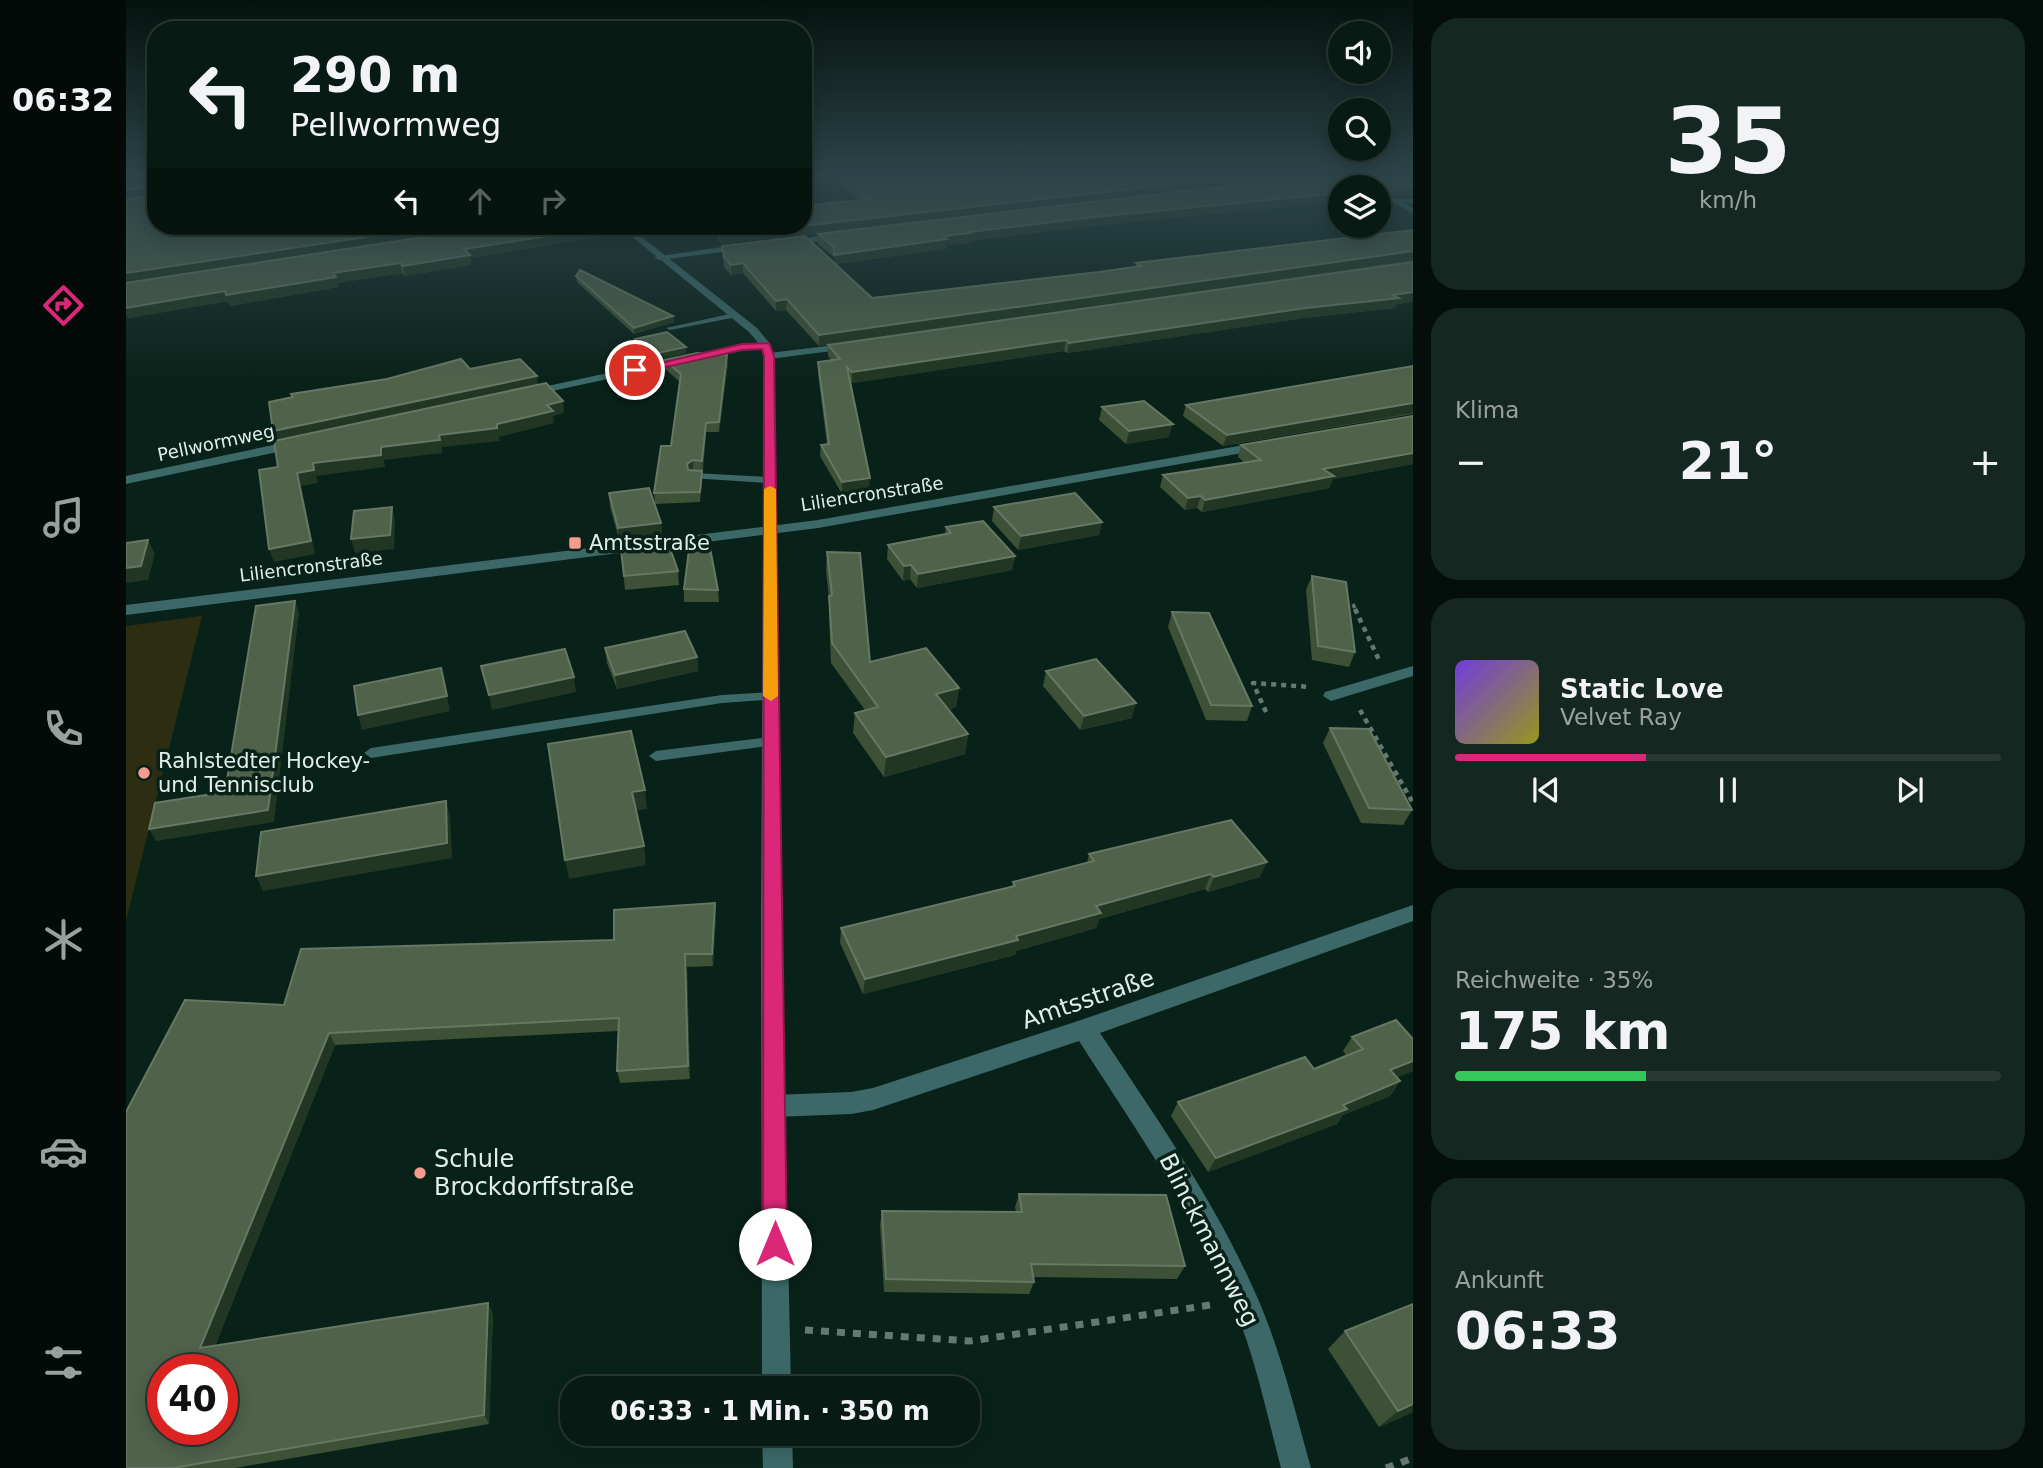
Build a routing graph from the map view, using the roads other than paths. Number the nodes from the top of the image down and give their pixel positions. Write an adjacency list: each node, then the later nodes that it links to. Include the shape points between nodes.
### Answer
1 (647, 247): 3 (street)
2 (748, 247): 3 (street)
3 (660, 257): 4 (street)
4 (734, 315): 5 (lane); 7 (street)
5 (670, 328)
6 (864, 345): 7 (street)
7 (767, 351): 8 (street, via 742,347); 13 (street)
8 (514, 397)
9 (313, 440): 12 (street, Pellwormweg)
10 (1278, 444): 14 (street, Liliencronstraße, via 818,524)
11 (694, 476): 13 (lane)
12 (126, 480)
13 (770, 480): 14 (street)
14 (771, 528): 15 (street, Liliencronstraße); 17 (street)
15 (126, 610)
16 (1413, 671): 18 (street)
17 (771, 696): 19 (street); 20 (lane, via 722,699)
18 (1331, 696)
19 (771, 742): 21 (lane); 24 (street)
20 (371, 753)
21 (656, 756)
22 (1413, 913): 23 (street, Amtsstraße)
23 (1084, 1029): 24 (street, Amtsstraße, via 873,1099); 28 (street, Blinckmannweg, via 1188,1189 1245,1300)
24 (774, 1106): 25 (street)
25 (776, 1376)
26 (777, 1446): 27 (street)
27 (778, 1468)
28 (1296, 1468)

